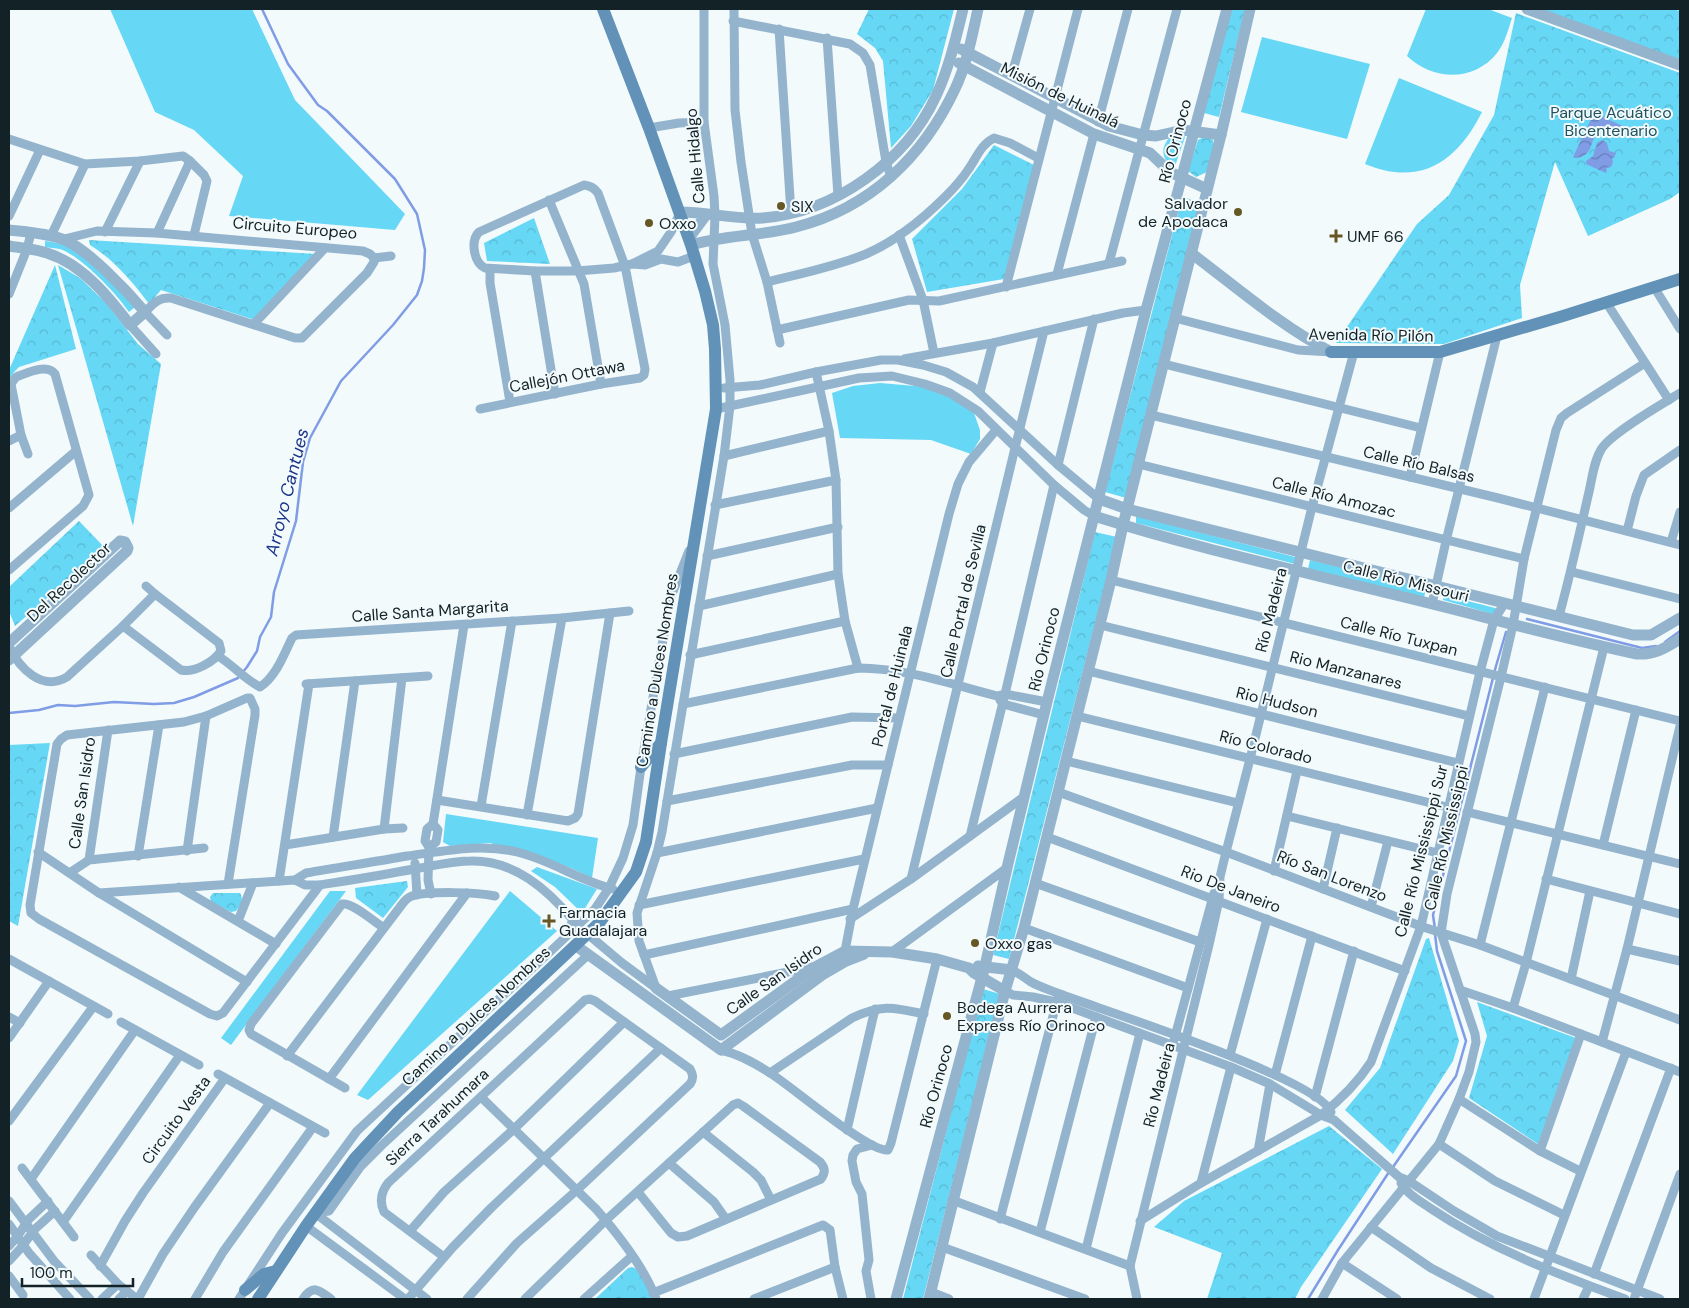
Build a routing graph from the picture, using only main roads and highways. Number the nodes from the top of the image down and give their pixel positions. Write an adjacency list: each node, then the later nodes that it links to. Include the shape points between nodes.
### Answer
1 (603, 9): 4 (main road, Camino a Dulces Nombres, via 680,212 713,324 716,409)
2 (1680, 279): 3 (main road, Avenida Río Pilón, via 1440,352)
3 (1331, 352)
4 (661, 743): 5 (main road); 6 (main road, Camino a Dulces Nombres, via 646,842 636,872 623,892 600,922 582,930 571,940 355,1158)
5 (641, 767)
6 (276, 1271): 7 (main road, via 264,1274); 8 (main road, Camino a Dulces Nombres)
7 (242, 1295)
8 (258, 1299)

